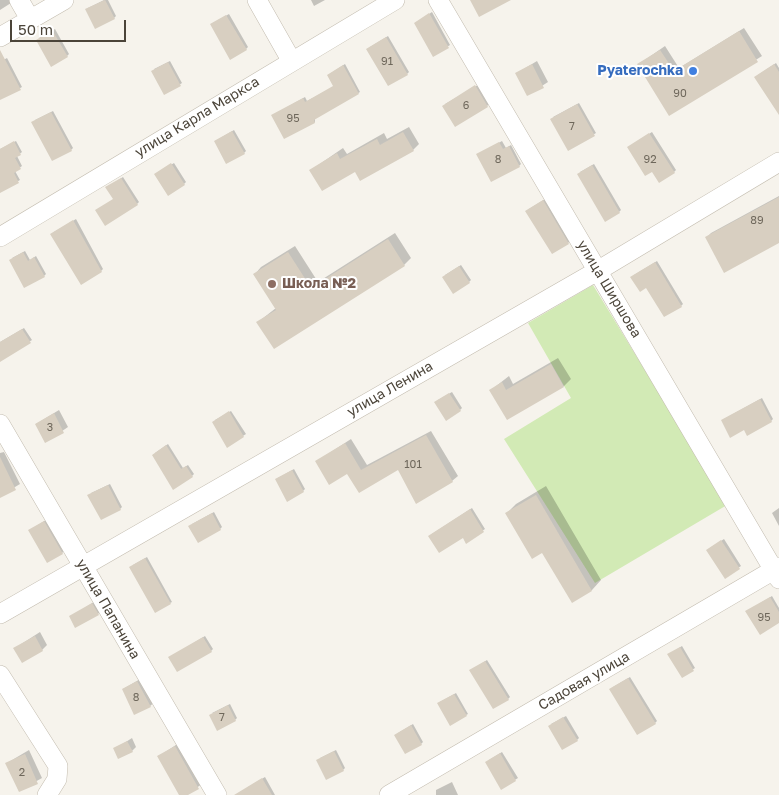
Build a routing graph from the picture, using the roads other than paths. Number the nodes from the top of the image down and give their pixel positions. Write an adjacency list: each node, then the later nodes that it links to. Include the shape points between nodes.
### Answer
1 (19, 0): 6 (street)
2 (64, 0): 6 (street)
3 (257, 0): 8 (street)
4 (395, 0): 8 (street, улица Карла Маркса)
5 (438, 0): 11 (street, улица Ширшова)
6 (30, 19): 7 (street)
7 (0, 37)
8 (291, 60): 10 (street, улица Карла Маркса)
9 (779, 162): 11 (street, улица Ленина)
10 (0, 237)
11 (598, 270): 13 (street, улица Ленина); 14 (street, улица Ширшова)
12 (0, 424): 13 (street, улица Папанина)
13 (82, 565): 15 (street, улица Ленина); 18 (street, улица Папанина)
14 (777, 572): 19 (street, Садовая улица)
15 (0, 614)
16 (0, 675): 17 (street, via 58,766 57,779)
17 (47, 795)
18 (217, 795)
19 (389, 795)

